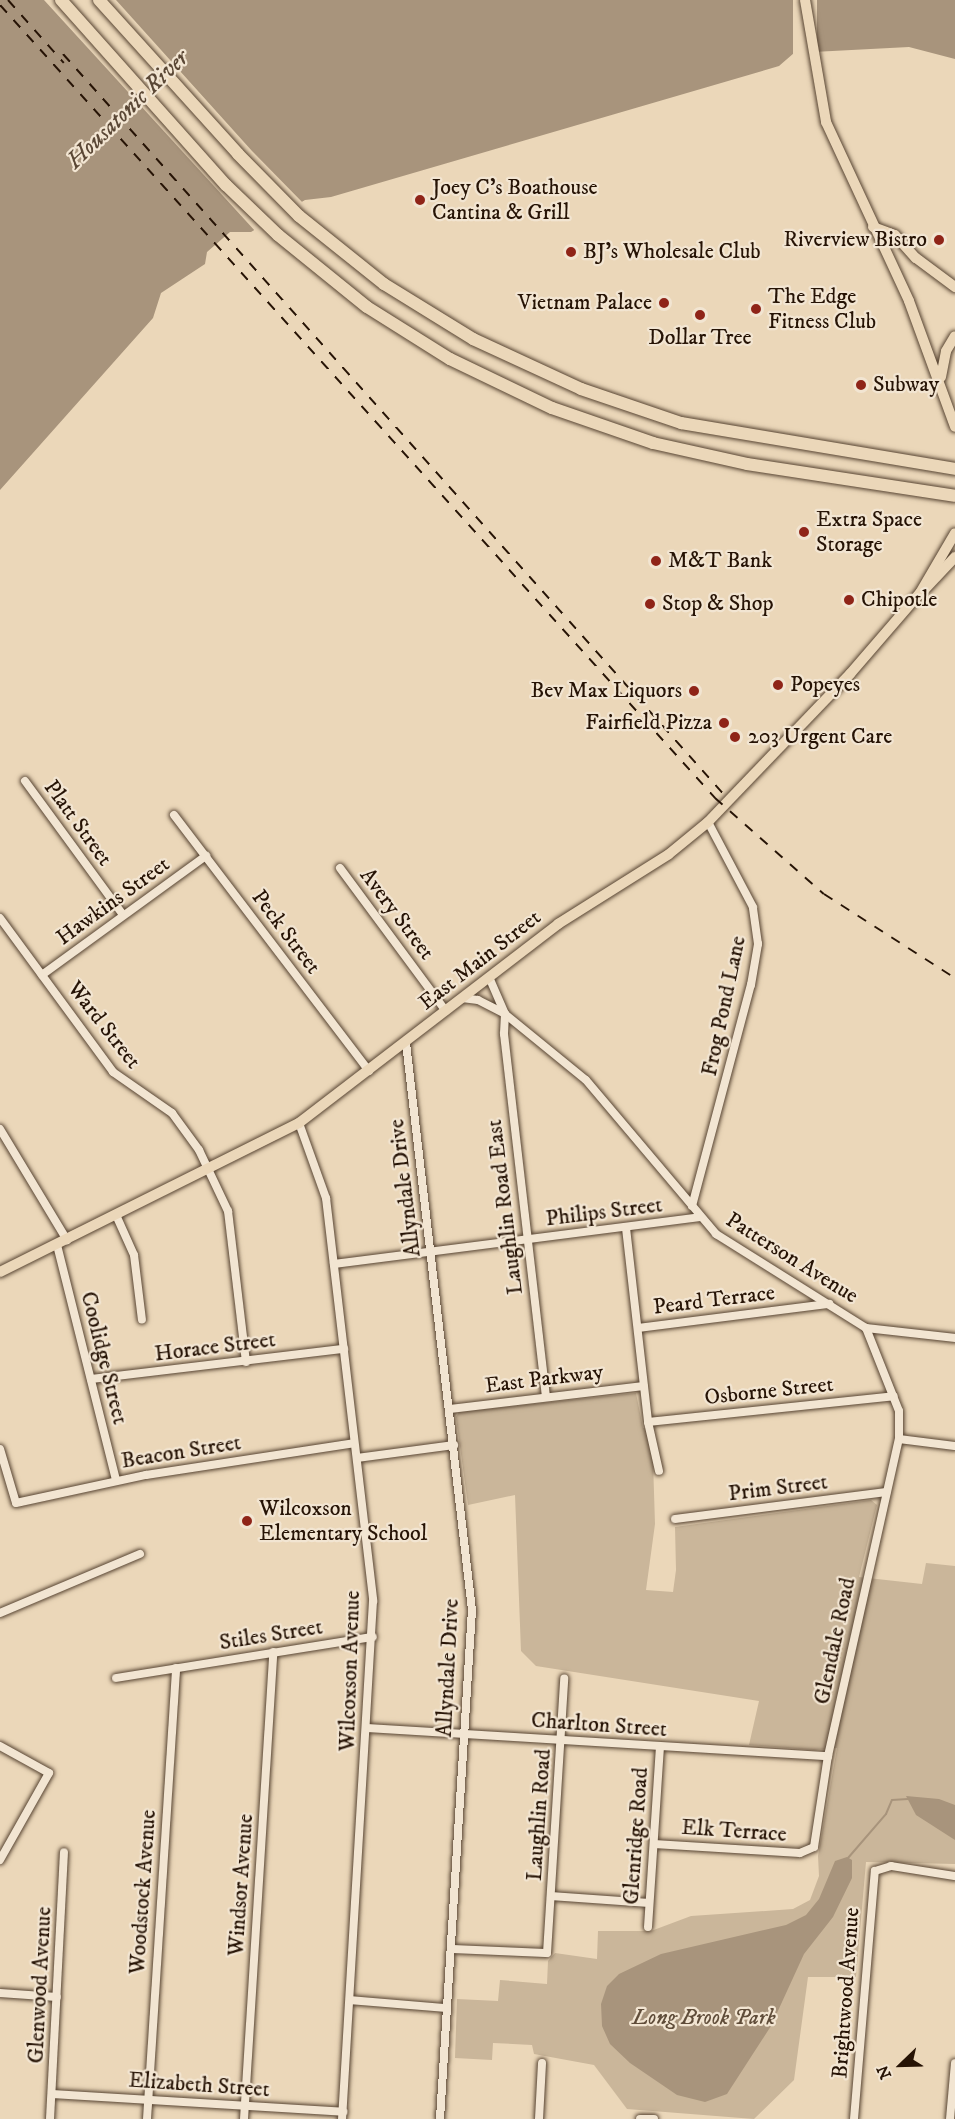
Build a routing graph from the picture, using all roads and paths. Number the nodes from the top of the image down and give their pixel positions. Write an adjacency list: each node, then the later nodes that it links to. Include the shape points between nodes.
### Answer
1 (61, 0): 10 (highway, via 237,196 335,283 409,335 474,372 552,408 634,438 736,462)
2 (99, 0): 9 (highway, via 260,177 361,267 421,309 491,349 641,411 720,432)
3 (805, 0): 4 (main road, via 826,122)
4 (873, 227): 5 (main road, via 895,235 916,258); 7 (main road, via 909,301)
5 (955, 287)
6 (955, 336): 7 (main road, via 943,359)
7 (940, 384): 8 (main road)
8 (955, 427)
9 (955, 469)
10 (951, 496)
11 (955, 533): 13 (main road, East Main Street)
12 (955, 557): 13 (main road, East Main Street)
13 (920, 593): 16 (main road, East Main Street, via 850,674)
14 (25, 781): 19 (street, Platt Street)
15 (174, 815): 17 (street, Peck Street)
16 (708, 822): 22 (main road, East Main Street, via 669,854 558,924); 32 (street, Frog Pond Lane, via 753,907 758,944 751,985)
17 (206, 856): 19 (street, Hawkins Street); 27 (street, Peck Street)
18 (340, 868): 24 (street, Avery Street)
19 (123, 915): 21 (street, Hawkins Street)
20 (0, 918): 21 (street, Ward Street)
21 (42, 975): 31 (street, Ward Street, via 113,1072 172,1113)
22 (489, 977): 23 (main road, East Main Street); 25 (street, Patterson Avenue)
23 (462, 998): 24 (main road, East Main Street); 25 (street, Patterson Avenue, via 471,998)
24 (446, 1011): 26 (main road, East Main Street)
25 (505, 1014): 32 (street, Patterson Avenue, via 586,1080); 36 (street, Laughlin Road East)
26 (406, 1043): 27 (main road, East Main Street); 38 (street, Allyndale Drive)
27 (369, 1071): 28 (main road, East Main Street)
28 (299, 1123): 31 (main road, East Main Street); 39 (street, Wilcoxson Avenue, via 324,1190)
29 (0, 1129): 30 (street, Coolidge Street)
30 (3, 1140): 37 (street, Coolidge Street)
31 (210, 1170): 33 (main road, East Main Street); 47 (street, Ward Street, via 228,1212)
32 (692, 1206): 34 (street, Patterson Avenue)
33 (116, 1215): 37 (main road, East Main Street); 42 (street, via 134,1255)
34 (699, 1217): 35 (street, Philips Street); 41 (street, Patterson Avenue, via 733,1247)
35 (626, 1228): 36 (street, Philips Street); 43 (street)
36 (527, 1239): 38 (street, Philips Street); 50 (street, Laughlin Road East)
37 (62, 1242): 40 (main road, East Main Street); 48 (street, Coolidge Street)
38 (431, 1252): 39 (street, Philips Street); 52 (street, Allyndale Drive)
39 (334, 1264): 46 (street, Wilcoxson Avenue)
40 (0, 1272)
41 (829, 1304): 43 (street, Peard Terrace); 44 (street, Patterson Avenue)
42 (142, 1320)
43 (638, 1328): 49 (street)
44 (866, 1328): 45 (street); 51 (street, Patterson Avenue)
45 (955, 1338)
46 (344, 1349): 47 (street, Horace Street); 55 (street, Wilcoxson Avenue)
47 (246, 1362): 48 (street, Horace Street)
48 (91, 1379): 61 (street, Coolidge Street)
49 (644, 1386): 50 (street, East Parkway); 53 (street)
50 (546, 1396): 52 (street, East Parkway)
51 (894, 1396): 53 (street, Osborne Street); 54 (street, Patterson Avenue, via 901,1421)
52 (450, 1409): 56 (street, Allyndale Drive)
53 (648, 1422): 60 (street)
54 (899, 1439): 57 (street); 62 (street, Glendale Road)
55 (354, 1443): 59 (street, Wilcoxson Avenue); 61 (street, Beacon Street)
56 (454, 1445): 59 (street); 72 (street, Allyndale Drive, via 472,1610)
57 (955, 1446)
58 (0, 1449): 61 (street, Beacon Street, via 16,1503)
59 (357, 1458): 66 (street, Wilcoxson Avenue, via 372,1590)
60 (659, 1471)
61 (116, 1480)
62 (886, 1492): 63 (street, Prim Street); 76 (street, Glendale Road)
63 (675, 1519)
64 (140, 1554): 65 (street)
65 (0, 1613)
66 (373, 1637): 67 (street, Stiles Street); 71 (street, Wilcoxson Avenue)
67 (273, 1652): 68 (street, Stiles Street); 94 (street, Windsor Avenue)
68 (176, 1668): 69 (street, Stiles Street); 93 (street, Woodstock Avenue)
69 (116, 1678)
70 (564, 1679): 73 (street, Laughlin Road)
71 (367, 1728): 72 (street, Charlton Street); 88 (street, Wilcoxson Avenue)
72 (463, 1733): 73 (street, Charlton Street); 85 (street, Allyndale Drive)
73 (562, 1741): 75 (street, Charlton Street); 82 (street, Laughlin Road)
74 (0, 1746): 80 (street, via 49,1773)
75 (660, 1748): 76 (street, Charlton Street); 77 (street, Glenridge Road)
76 (828, 1756): 78 (street, Glendale Road, via 816,1840)
77 (654, 1844): 78 (street, Elk Terrace); 83 (street, Glenridge Road)
78 (810, 1851)
79 (64, 1852): 87 (street, Glenwood Avenue)
80 (0, 1860)
81 (955, 1876): 103 (street, Brightwood Avenue, via 891,1866 876,1870)
82 (552, 1896): 83 (street); 85 (street, Laughlin Road, via 547,1953)
83 (649, 1902): 84 (street, Glenridge Road)
84 (648, 1927)
85 (451, 1949): 89 (street, Allyndale Drive)
86 (0, 1993): 87 (street)
87 (57, 1997): 92 (street, Glenwood Avenue)
88 (350, 2000): 89 (street); 95 (street, Wilcoxson Avenue)
89 (446, 2008): 100 (street, Allyndale Drive)
90 (542, 2063): 101 (street)
91 (955, 2063): 104 (street)
92 (52, 2094): 93 (street, Elizabeth Street); 97 (street, Glenwood Avenue)
93 (148, 2099): 94 (street, Elizabeth Street); 98 (street, Woodstock Avenue)
94 (245, 2106): 95 (street, Elizabeth Street); 99 (street, Windsor Avenue)
95 (343, 2116)
96 (640, 2118): 102 (street)
97 (50, 2119)
98 (147, 2119)
99 (244, 2119)
100 (440, 2119)
101 (538, 2119)
102 (654, 2119)
103 (854, 2119)
104 (950, 2119)

